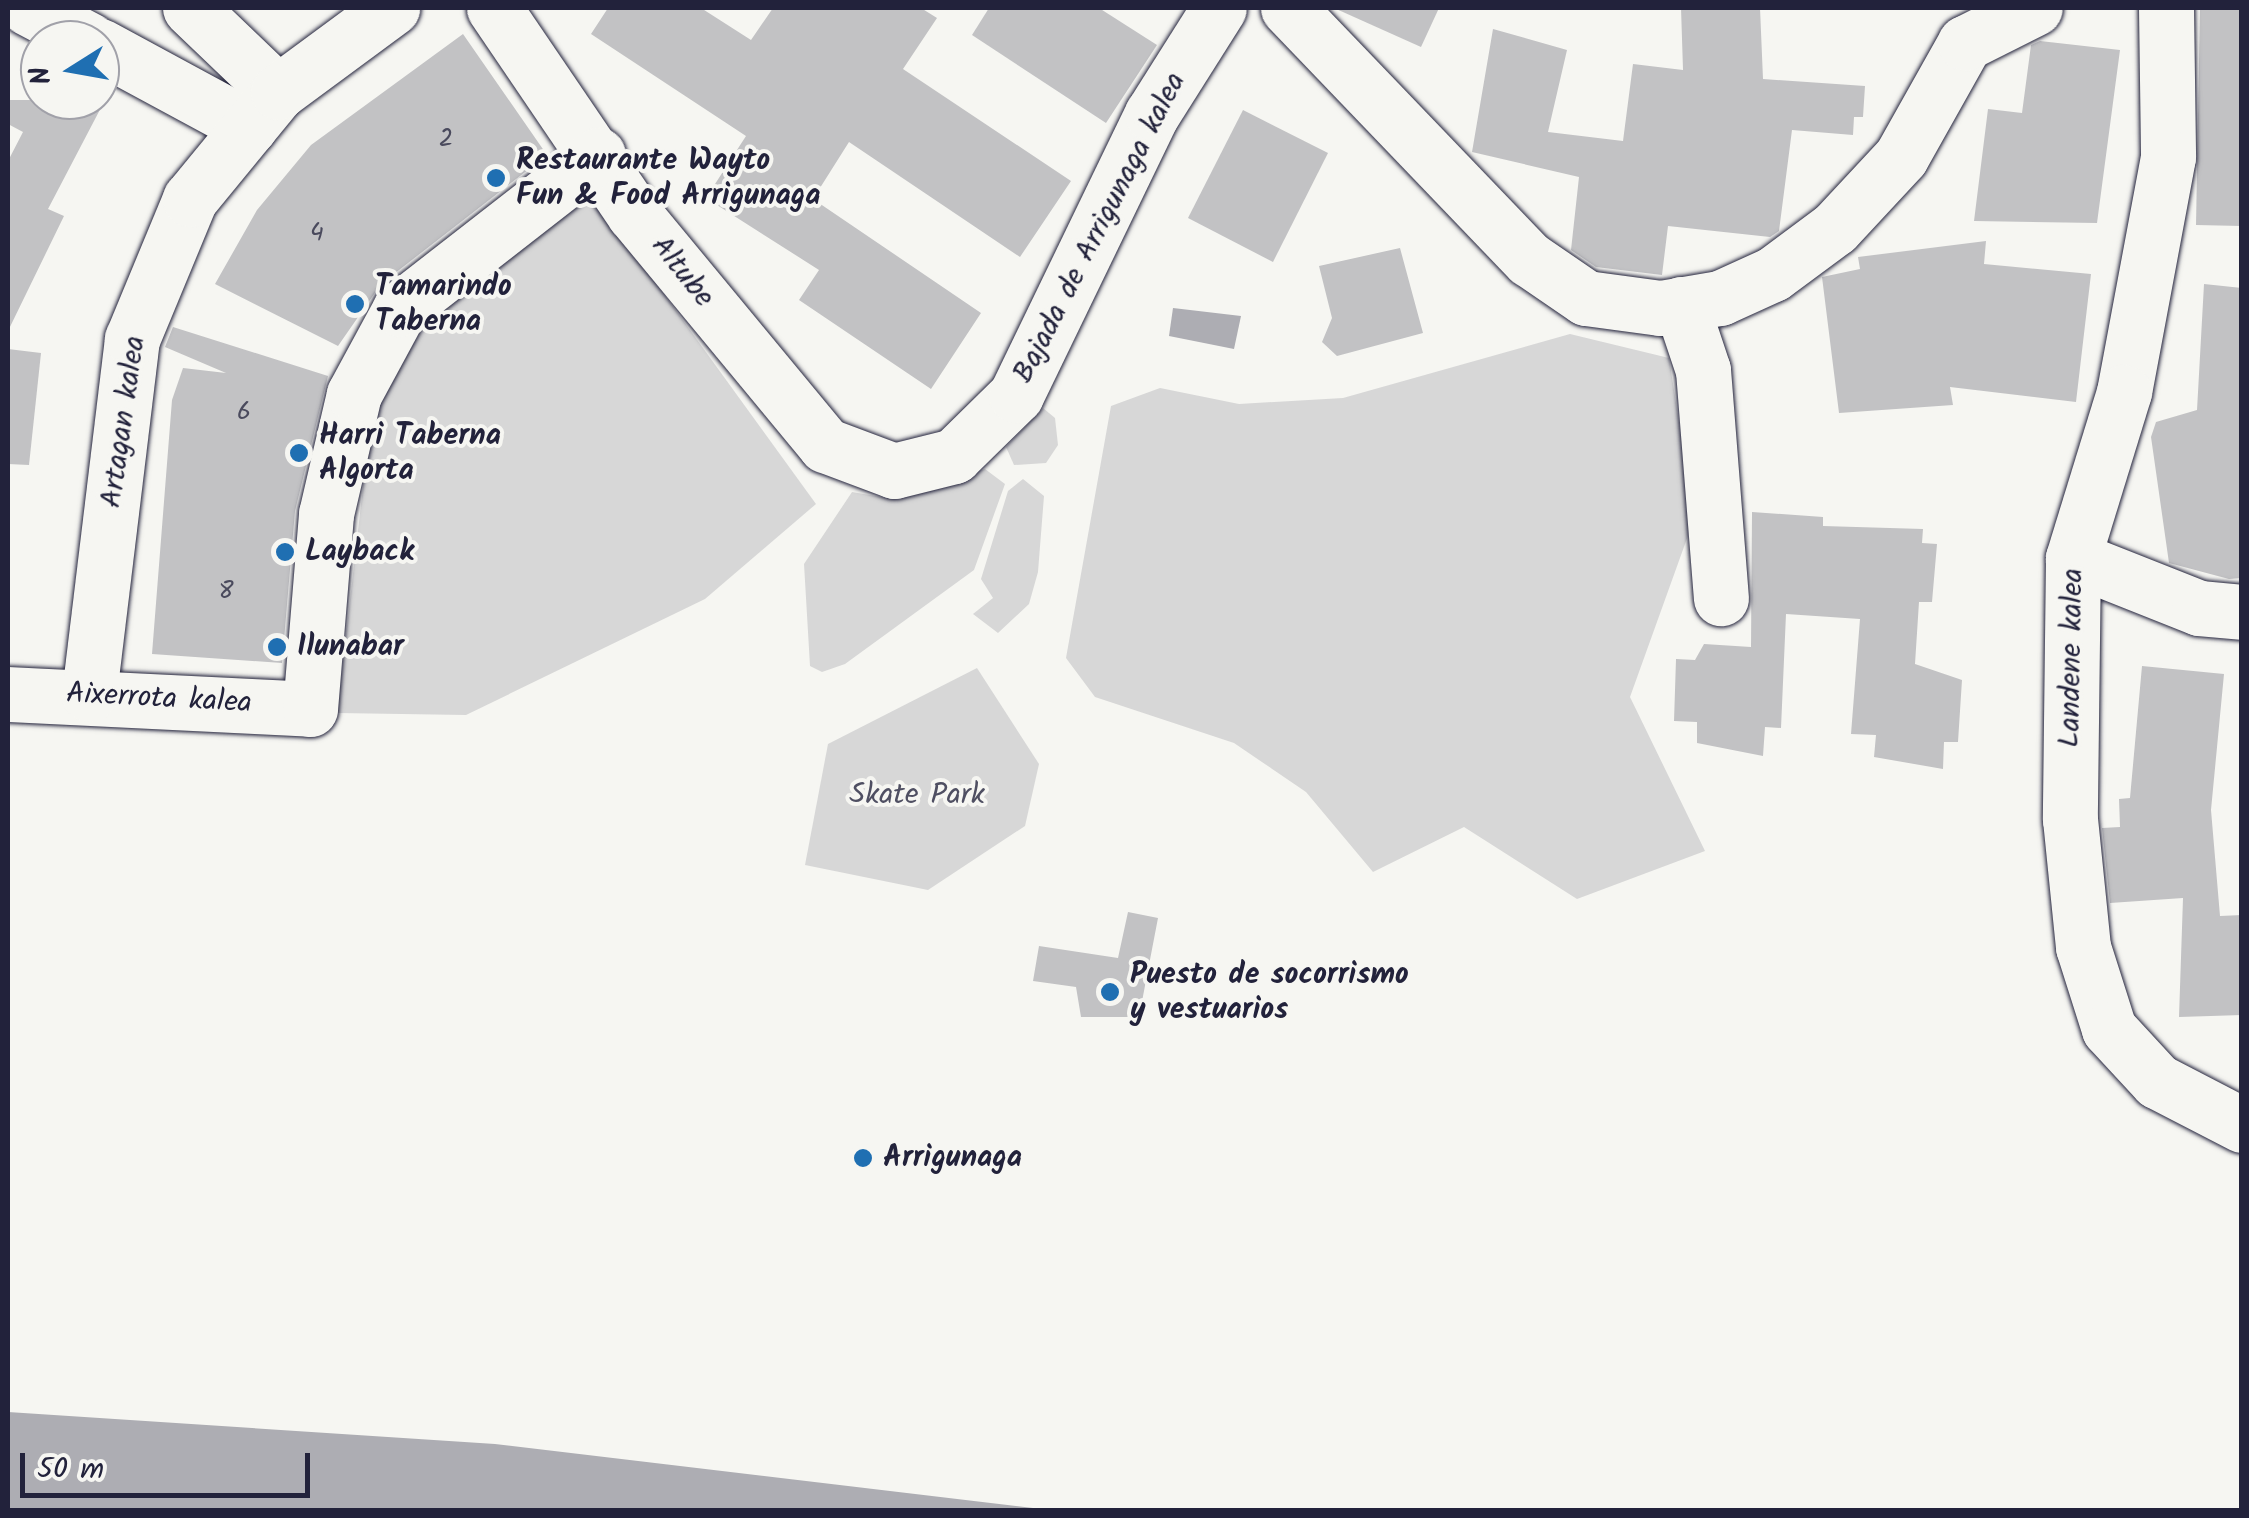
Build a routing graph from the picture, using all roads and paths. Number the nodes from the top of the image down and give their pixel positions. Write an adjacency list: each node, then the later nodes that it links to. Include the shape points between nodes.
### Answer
1 (28, 8): 9 (street)
2 (190, 8): 12 (street)
3 (392, 8): 12 (street, Artagan kalea)
4 (494, 8): 13 (street, Altube)
5 (1218, 8): 15 (street, Bajada de Arrigunaga kalea, via 1152,114 1016,396 954,456 894,471)
6 (1288, 8): 14 (street, via 1529,260 1586,298)
7 (2035, 8): 10 (street)
8 (2166, 8): 16 (street, Landene kalea, via 2168,157 2124,392)
9 (51, 20)
10 (1952, 26): 14 (street, via 1901,156 1834,228 1774,274)
11 (120, 54): 12 (street)
12 (264, 109): 20 (street, Artagan kalea, via 190,200 132,339)
13 (598, 154): 15 (street, Altube, via 634,214 825,446); 20 (street, Aixerrota kalea, via 400,309 354,394 326,514 310,709)
14 (1681, 304): 17 (street, via 1702,370)
15 (860, 465)
16 (2073, 558): 18 (street, via 2162,596); 21 (street, Landene kalea, via 2070,820 2083,947 2109,1030 2130,1056 2157,1081)
17 (1722, 598)
18 (2242, 612)
19 (8, 694): 20 (street, Aixerrota kalea)
20 (88, 694)
21 (2242, 1125)

